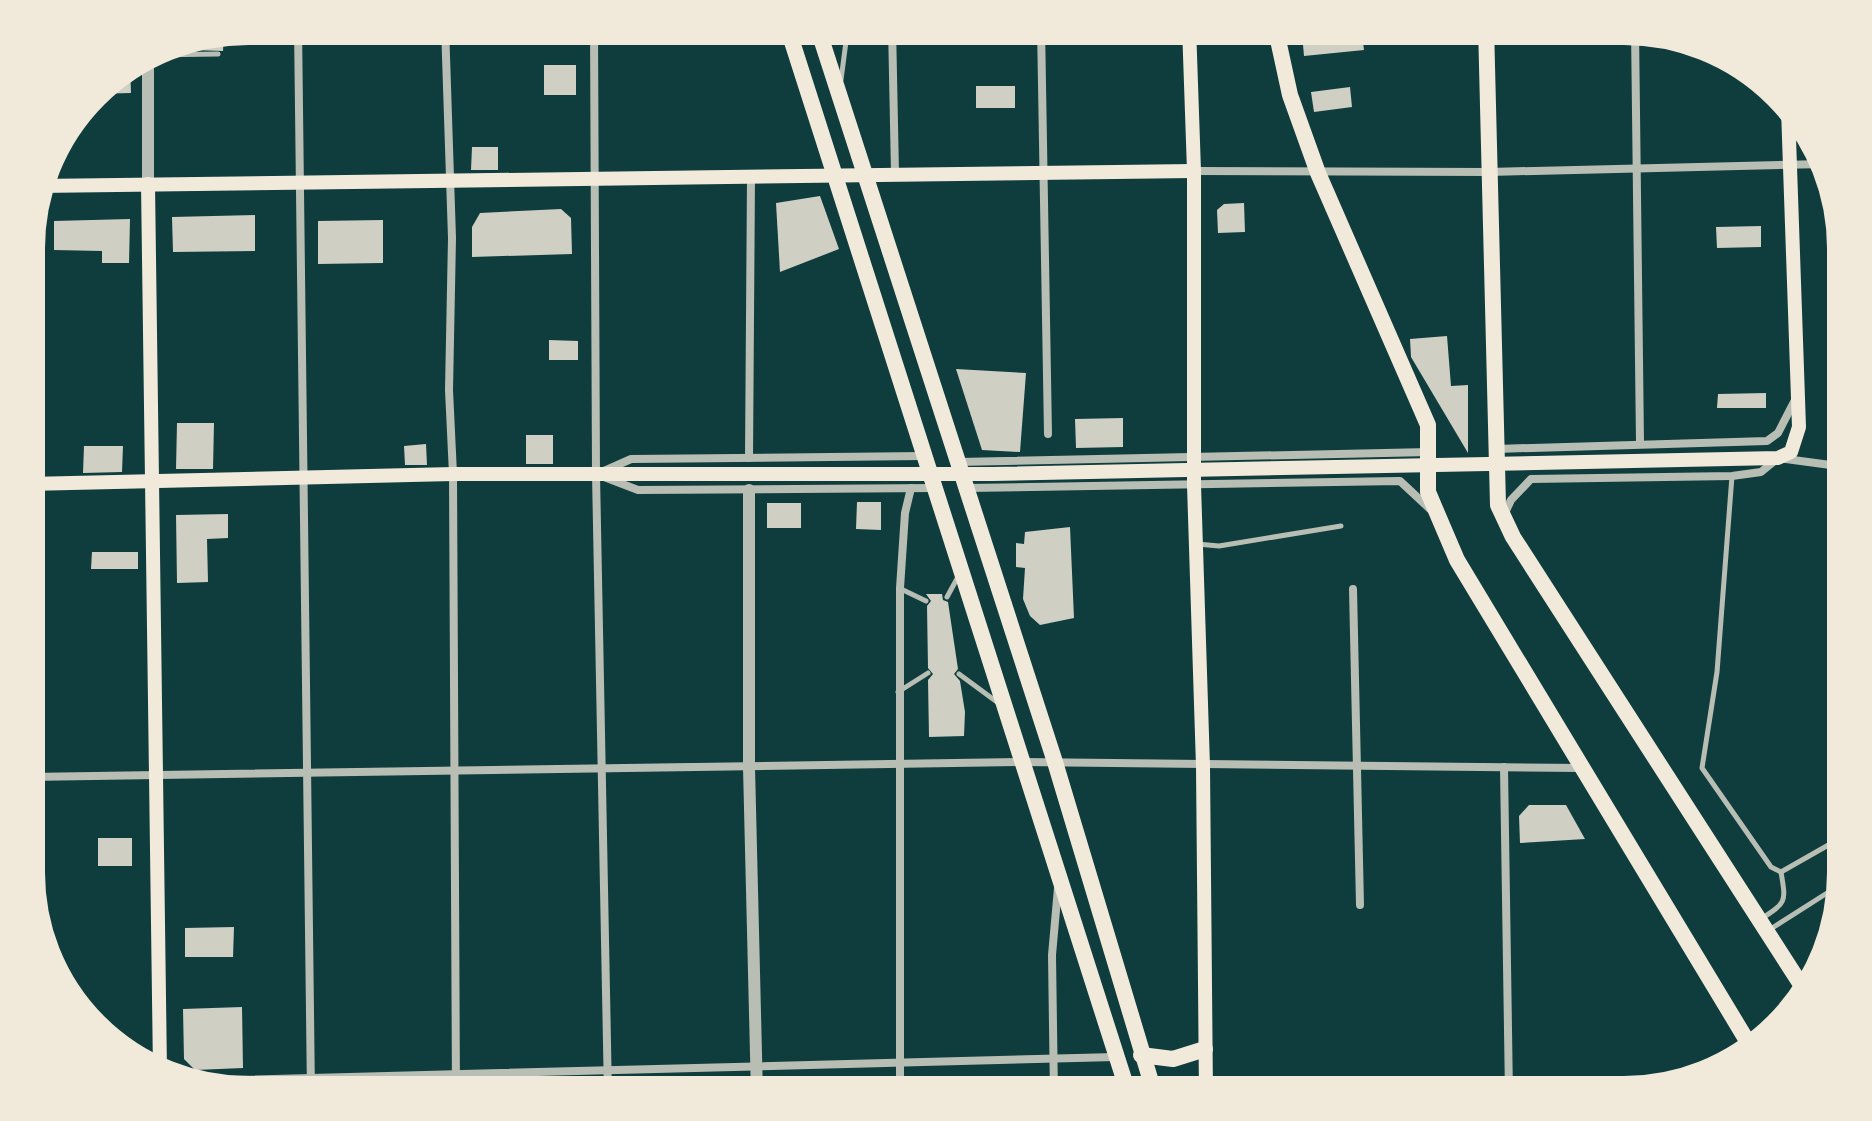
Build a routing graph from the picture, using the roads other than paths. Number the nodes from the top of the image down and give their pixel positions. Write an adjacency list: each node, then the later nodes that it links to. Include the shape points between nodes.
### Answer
1 (298, 40): 29 (street)
2 (445, 40): 31 (street)
3 (594, 40): 30 (street)
4 (792, 40): 23 (main road)
5 (822, 40): 16 (main road)
6 (846, 40): 16 (lane)
7 (892, 40): 25 (street)
8 (1041, 40): 27 (street)
9 (1189, 40): 21 (main road)
10 (1278, 40): 26 (main road, via 1290,95)
11 (1486, 40): 22 (main road)
12 (1635, 41): 20 (street)
13 (174, 54): 14 (lane)
14 (218, 54)
15 (148, 66): 32 (street)
16 (840, 93): 24 (main road)
17 (1788, 120): 18 (main road)
18 (1789, 164): 19 (street); 20 (street); 34 (main road)
19 (1814, 164)
20 (1638, 166): 22 (street); 36 (street)
21 (1194, 171): 26 (street); 27 (main road); 40 (main road)
22 (1489, 172): 26 (street); 37 (main road)
23 (836, 173): 24 (main road); 28 (main road); 39 (main road)
24 (865, 173): 25 (main road); 43 (main road)
25 (895, 173): 27 (main road)
26 (1318, 173): 38 (main road, via 1420,401)
27 (1043, 175): 35 (street)
28 (751, 177): 30 (main road); 41 (street)
29 (299, 180): 31 (main road); 32 (main road); 48 (street)
30 (596, 180): 31 (main road); 46 (street)
31 (450, 181): 45 (street)
32 (148, 184): 33 (main road); 49 (main road)
33 (50, 186)
34 (1797, 396): 36 (street, via 1772,440); 42 (main road, via 1798,438 1791,452)
35 (1048, 434)
36 (1640, 443): 37 (street)
37 (1495, 449): 56 (main road, via 1496,496)
38 (1431, 452): 40 (street); 57 (main road, via 1428,492)
39 (923, 456): 41 (street); 53 (main road)
40 (1195, 456): 43 (street); 51 (main road)
41 (749, 458): 46 (street, via 631,459)
42 (1778, 458): 44 (street); 46 (main road, via 992,474); 47 (street, via 1761,472)
43 (958, 462): 54 (main road)
44 (1832, 465)
45 (453, 474): 46 (main road); 48 (main road); 78 (street)
46 (596, 474): 55 (street, via 638,490); 73 (street)
47 (1732, 476): 56 (street, via 1531,479); 83 (lane, via 1717,672 1702,768 1771,867)
48 (303, 480): 49 (main road); 79 (street)
49 (152, 482): 50 (main road); 80 (main road)
50 (40, 484)
51 (1194, 485): 54 (street); 57 (street, via 1400,481); 59 (main road)
52 (911, 488): 53 (street); 55 (street); 61 (street)
53 (935, 488): 60 (main road)
54 (967, 488): 70 (main road)
55 (749, 490): 75 (street)
56 (1503, 516): 87 (main road)
57 (1441, 523): 77 (main road, via 1457,560)
58 (1341, 526): 59 (lane, via 1219,546)
59 (1196, 544): 74 (main road)
60 (962, 571): 63 (lane); 68 (main road)
61 (900, 588): 64 (lane); 67 (street)
62 (1353, 589): 72 (street)
63 (947, 597)
64 (926, 601)
65 (928, 673): 67 (lane)
66 (959, 674): 68 (lane)
67 (898, 693): 71 (street)
68 (1005, 707): 69 (main road)
69 (1022, 762): 70 (street); 71 (street); 84 (main road)
70 (1055, 762): 74 (street); 91 (main road)
71 (898, 763): 75 (street); 95 (street)
72 (1357, 765): 74 (street); 76 (street); 86 (street)
73 (602, 766): 75 (street); 78 (street); 97 (street)
74 (1203, 766): 90 (main road)
75 (749, 767): 96 (street)
76 (1504, 767): 77 (street); 109 (street)
77 (1581, 768): 89 (main road)
78 (455, 769): 79 (street); 98 (street)
79 (307, 773): 80 (street); 99 (street)
80 (156, 776): 81 (street); 94 (main road)
81 (40, 777)
82 (1832, 843): 83 (lane)
83 (1781, 872): 87 (lane, via 1786,897)
84 (1059, 876): 92 (main road); 93 (street, via 1052,955)
85 (1832, 889): 87 (lane)
86 (1360, 905)
87 (1762, 926): 88 (main road)
88 (1800, 983)
89 (1747, 1041)
90 (1205, 1049): 91 (main road, via 1173,1059); 108 (main road)
91 (1141, 1055): 107 (main road)
92 (1116, 1057): 93 (street); 106 (main road)
93 (1054, 1059): 95 (street); 105 (street)
94 (160, 1061)
95 (899, 1063): 96 (street); 104 (street)
96 (756, 1067): 97 (street); 103 (street)
97 (607, 1070): 98 (street); 102 (street)
98 (456, 1074): 99 (street); 101 (street)
99 (311, 1078): 100 (street)
100 (234, 1080)
101 (456, 1081)
102 (607, 1081)
103 (756, 1081)
104 (900, 1081)
105 (1054, 1081)
106 (1124, 1081)
107 (1150, 1081)
108 (1206, 1081)
109 (1509, 1081)

